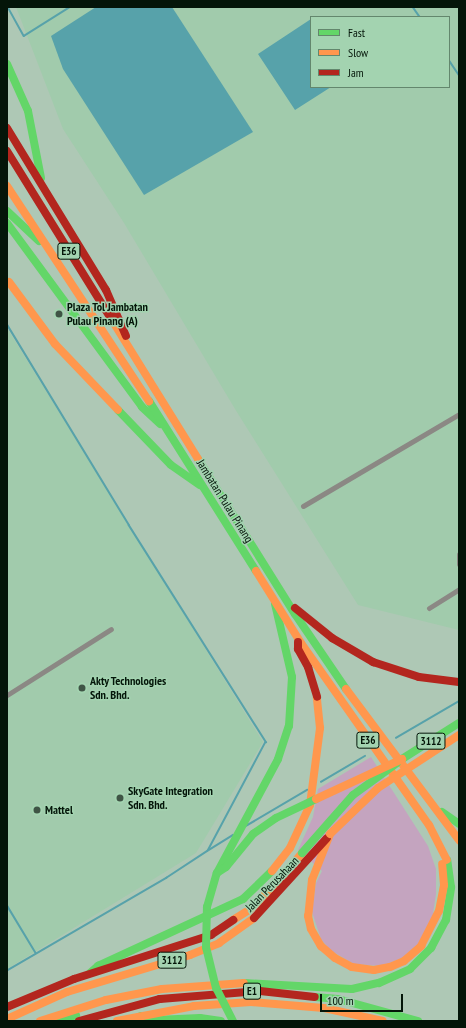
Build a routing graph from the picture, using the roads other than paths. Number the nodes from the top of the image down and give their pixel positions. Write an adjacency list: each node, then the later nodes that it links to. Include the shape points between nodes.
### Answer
1 (7, 64): 4 (main road, via 30,119)
2 (7, 128): 4 (main road)
3 (7, 151): 10 (main road, Jambatan Pulau Pinang / E36)
4 (42, 184): 10 (main road, via 106,290 116,309)
5 (7, 186): 8 (main road, Jambatan Pulau Pinang / E36)
6 (7, 211): 8 (main road)
7 (7, 223): 12 (main road, Jambatan Pulau Pinang / E36, via 142,407)
8 (46, 248): 12 (main road, Jambatan Pulau Pinang / E36)
9 (8, 282): 13 (main road, via 55,344 85,376 171,465)
10 (131, 351): 18 (main road, Jambatan Pulau Pinang / E36)
11 (459, 414): 14 (street)
12 (168, 430): 13 (main road, Jambatan Pulau Pinang / E36)
13 (203, 487): 19 (main road, Jambatan Pulau Pinang / E36)
14 (303, 506)
15 (459, 554): 16 (street)
16 (459, 564)
17 (459, 589): 20 (street)
18 (286, 600): 23 (main road, via 332,638 373,662 414,676); 28 (main road, Jambatan Pulau Pinang / E36, via 361,711)
19 (275, 603): 22 (main road, Jambatan Pulau Pinang / E36); 33 (main road, via 276,616 290,666 292,692 289,726 278,759)
20 (429, 608)
21 (111, 629): 24 (street)
22 (299, 639): 32 (main road, Jambatan Pulau Pinang / E36, via 420,811); 34 (main road, via 298,649 308,667 318,699 320,728 310,805 302,827 290,848 261,884 243,899 98,966)
23 (459, 682)
24 (7, 695)
25 (459, 723): 27 (main road, Jalan Perusahaan / 3112)
26 (459, 735): 30 (main road, Jalan Perusahaan / 3112, bridge, via 378,788)
27 (402, 759): 33 (main road, bridge, via 272,820 249,838 226,867); 34 (main road, Jalan Perusahaan / 3112, bridge, via 353,795 264,896 222,929 170,950)
28 (433, 805): 29 (main road); 31 (main road, Jambatan Pulau Pinang / E36)
29 (459, 824)
30 (330, 834): 32 (main road, via 314,873 308,897 311,929 321,946 335,958 352,967 374,970 390,967 416,952 438,916 444,877); 38 (main road, Jalan Perusahaan / 3112, via 266,908 243,928 219,943 190,955 67,992)
31 (459, 840)
32 (438, 841): 39 (main road, Jambatan Pulau Pinang, via 446,855 451,880 446,920 424,955 396,976 370,986 352,989 252,982 162,989 106,1000)
33 (217, 873): 44 (main road, bridge, via 207,907 206,947 216,988)
34 (90, 973): 35 (main road, Jalan Perusahaan / 3112)
35 (7, 1008)
36 (116, 1009): 40 (main road, via 107,1007); 41 (main road, E1); 46 (main road, E1, via 178,997 260,991 338,999)
37 (140, 1015): 42 (main road, E1); 43 (main road, via 156,1020 200,1018); 45 (main road, E1, via 194,1006 262,1003 324,1008)
38 (7, 1019)
39 (40, 1021)
40 (58, 1021)
41 (80, 1021)
42 (117, 1021)
43 (221, 1021)
44 (233, 1021)
45 (383, 1021)
46 (418, 1021)

